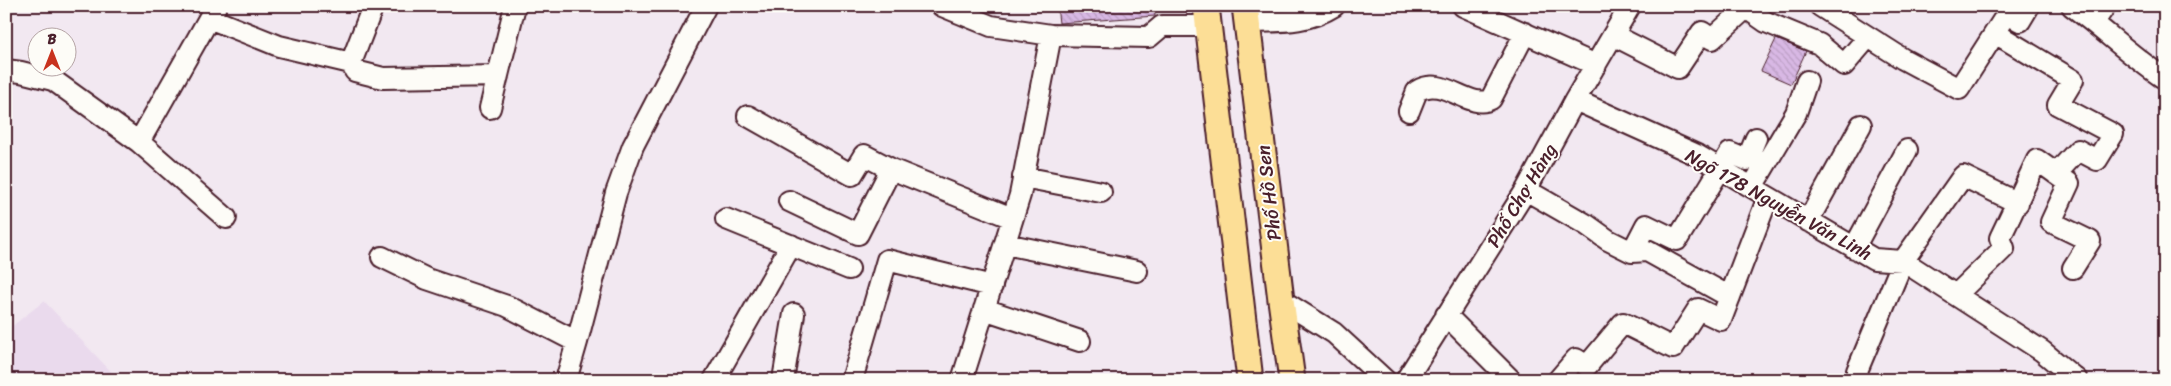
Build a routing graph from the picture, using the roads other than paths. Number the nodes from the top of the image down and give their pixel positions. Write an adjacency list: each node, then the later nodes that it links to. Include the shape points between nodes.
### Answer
1 (374, 6): 20 (street)
2 (515, 6): 24 (street)
3 (706, 6): 64 (street, via 633,146 616,193)
4 (942, 6): 17 (street, via 991,26)
5 (1334, 6): 12 (street, via 1296,21)
6 (1630, 6): 18 (street, Phố Chợ Hàng)
7 (2029, 6): 16 (street, via 2020,21 2007,14)
8 (2072, 6): 13 (street)
9 (1466, 7): 15 (street)
10 (1826, 8): 19 (street)
11 (213, 12): 20 (street, via 279,46); 32 (street)
12 (1246, 14): 59 (main road, Phố Hồ Sen)
13 (2100, 14): 23 (street, via 2134,58 2162,77)
14 (1207, 16): 17 (street, via 1162,26 1149,37); 71 (main road)
15 (1525, 33): 21 (street); 28 (street, via 1491,99 1476,101 1449,90 1426,87 1415,95)
16 (1995, 33): 19 (street, via 1959,89); 36 (street, via 2073,80 2058,105 2113,134 2097,160 2078,150)
17 (1050, 35): 37 (street)
18 (1613, 35): 19 (street, via 1678,68 1702,32 1712,39 1746,8 1766,22 1820,44 1844,65); 21 (street, Phố Chợ Hàng)
19 (1868, 37)
20 (351, 63): 24 (street, via 355,71 383,78)
21 (1596, 65): 26 (street, Phố Chợ Hàng)
22 (6, 70): 32 (street, via 53,80)
23 (2165, 71)
24 (498, 76): 27 (street)
25 (1807, 81): 40 (street)
26 (1575, 100): 34 (street, Ngõ 178 Nguyễn Văn Linh); 38 (street, Phố Chợ Hàng)
27 (490, 108)
28 (1409, 111)
29 (748, 116): 35 (street, via 852,175 864,155)
30 (1861, 125): 46 (street)
31 (1756, 138): 34 (street, via 1747,160 1730,154)
32 (139, 142): 43 (street)
33 (1907, 150): 49 (street)
34 (1719, 168): 40 (street, Ngõ 178 Nguyễn Văn Linh); 50 (street, via 1677,240 1646,225)
35 (891, 169): 41 (street, via 858,234); 44 (street)
36 (2056, 174): 42 (street, via 2037,160); 53 (street, via 2069,183 2051,222 2090,241)
37 (1023, 177): 39 (street); 44 (street)
38 (1526, 190): 50 (street); 62 (street, Phố Chợ Hàng)
39 (1101, 192)
40 (1760, 192): 46 (street, Ngõ 178 Nguyễn Văn Linh); 58 (street)
41 (789, 201)
42 (2018, 204): 52 (street, via 1963,176); 57 (street, via 2000,238 2004,248)
43 (226, 218)
44 (1012, 218): 47 (street)
45 (726, 219): 48 (street)
46 (1808, 221): 49 (street, Ngõ 178 Nguyễn Văn Linh)
47 (1005, 244): 55 (street); 56 (street)
48 (791, 245): 54 (street); 67 (street)
49 (1854, 248): 52 (street, Ngõ 178 Nguyễn Văn Linh, via 1874,259)
50 (1632, 252): 58 (street, via 1647,251)
51 (382, 257): 64 (street, via 426,279 507,306)
52 (1903, 261): 57 (street, Ngõ 178 Nguyễn Văn Linh); 65 (street, via 1875,325)
53 (2073, 268)
54 (849, 269)
55 (1137, 272)
56 (992, 286): 60 (street); 69 (street, via 887,260)
57 (1956, 295): 77 (street, Ngõ 178 Nguyễn Văn Linh, via 2042,351)
58 (1730, 297): 76 (street, via 1721,320 1698,309 1673,348 1624,323 1587,366 1576,359)
59 (1281, 300): 72 (main road, Phố Hồ Sen); 73 (street, via 1334,333)
60 (984, 309): 63 (street); 70 (street)
61 (794, 314): 68 (street)
62 (1446, 315): 74 (street, Phố Chợ Hàng); 75 (street)
63 (1080, 341)
64 (577, 342): 66 (street)
65 (1861, 379)
66 (566, 380)
67 (714, 380)
68 (783, 380)
69 (852, 380)
70 (962, 380)
71 (1250, 380)
72 (1292, 380)
73 (1385, 380)
74 (1406, 380)
75 (1511, 380)
76 (1558, 380)
77 (2077, 380)

